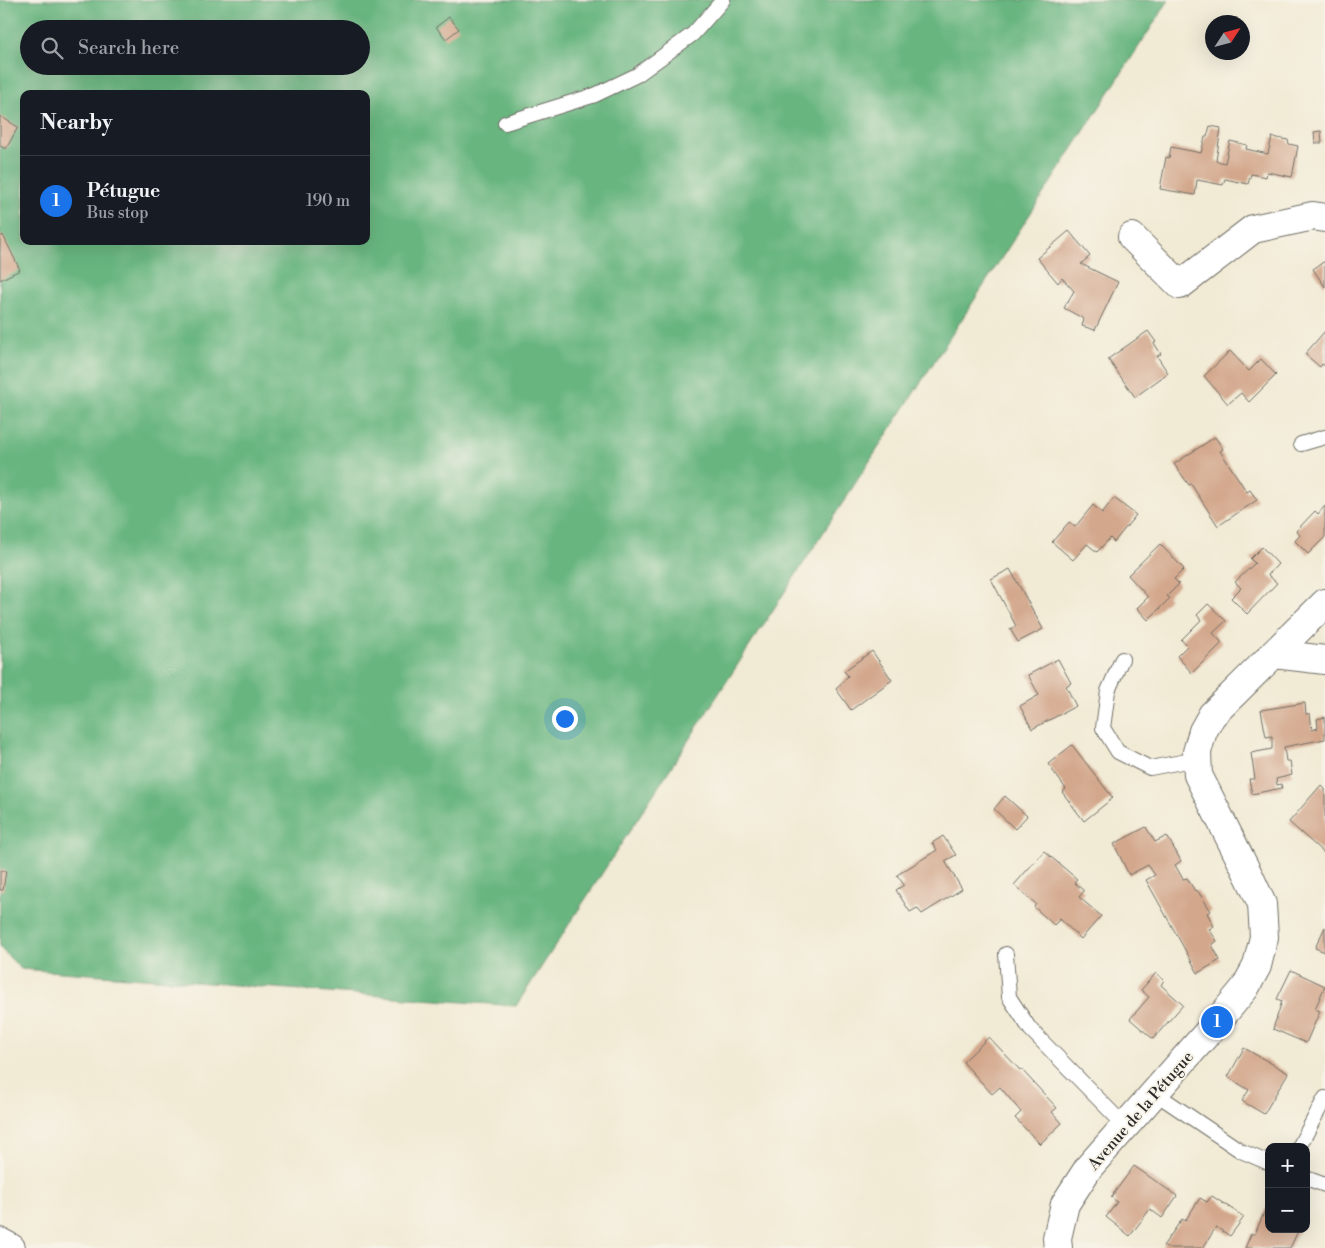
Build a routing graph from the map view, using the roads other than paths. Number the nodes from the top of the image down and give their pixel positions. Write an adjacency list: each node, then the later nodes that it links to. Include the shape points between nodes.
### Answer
1 (724, 0): 2 (lane, via 693,34 637,75 595,95)
2 (505, 123)
3 (1325, 218): 4 (street, via 1313,216 1253,229 1180,285)
4 (1132, 236)
5 (1325, 437): 6 (lane)
6 (1301, 444)
7 (1325, 604): 8 (street, Avenue de la Pétugue)
8 (1274, 654): 10 (street); 11 (street, Avenue de la Pétugue, via 1212,715 1203,731)
9 (1122, 659): 11 (lane, via 1108,691 1103,728 1118,752 1150,768)
10 (1325, 660)
11 (1197, 759): 13 (street, Avenue de la Pétugue, via 1198,775 1262,904 1264,937 1258,966 1245,988)
12 (1006, 954): 15 (lane, via 1009,997 1030,1029)
13 (1155, 1093): 15 (street, Avenue de la Pétugue); 17 (lane, via 1241,1151)
14 (1325, 1098): 16 (lane)
15 (1125, 1126): 22 (street, Avenue de la Pétugue, via 1089,1167 1065,1204 1056,1238)
16 (1301, 1143)
17 (1265, 1160)
18 (1310, 1179): 19 (lane)
19 (1325, 1185)
20 (0, 1242): 21 (street)
21 (11, 1248)
22 (1058, 1248)

